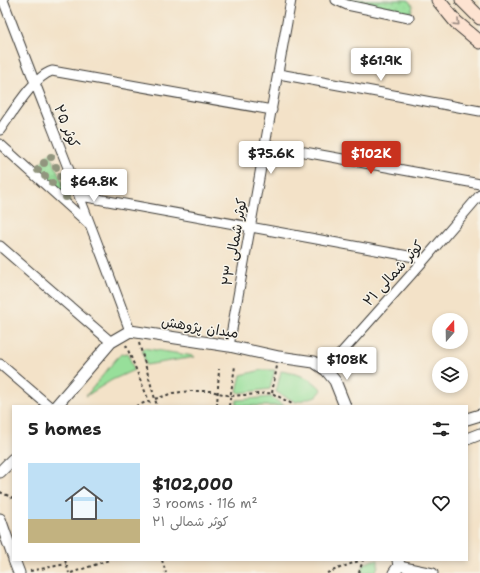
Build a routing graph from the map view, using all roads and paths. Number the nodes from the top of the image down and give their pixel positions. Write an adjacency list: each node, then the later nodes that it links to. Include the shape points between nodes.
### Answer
1 (3, 0): 10 (street, کوثر ۲۵)
2 (291, 0): 9 (street, کوثر شمالی ۲۳)
3 (336, 0): 6 (street)
4 (438, 0): 8 (main road, one-way to 8, via 456,22)
5 (462, 0): 7 (main road)
6 (409, 18)
7 (480, 18)
8 (480, 42)
9 (279, 74): 11 (street, کوثر شمالی ۲۳); 12 (street)
10 (34, 84): 11 (street, via 52,71); 13 (street); 18 (street, کوثر ۲۵)
11 (272, 110): 15 (street, کوثر شمالی ۲۳)
12 (480, 111)
13 (0, 130)
14 (0, 144): 19 (street)
15 (266, 145): 16 (street); 20 (street, کوثر شمالی ۲۳)
16 (480, 184)
17 (480, 194): 22 (street, کوثر شمالی ۲۱)
18 (80, 196): 19 (street, کوثر ۲۵); 20 (street)
19 (92, 227): 23 (street, کوثر ۲۵)
20 (251, 228): 22 (street); 25 (street, کوثر شمالی ۲۳)
21 (0, 246): 24 (street)
22 (425, 259): 30 (street, کوثر شمالی ۲۱)
23 (130, 332): 24 (street); 25 (street, میدان پژوهش); 34 (path); 35 (path)
24 (111, 342): 38 (street)
25 (229, 346): 26 (street, میدان پژوهش)
26 (279, 357): 30 (street, میدان پژوهش, via 314,362); 32 (path)
27 (0, 364): 37 (street)
28 (235, 366): 33 (path)
29 (219, 369): 31 (path)
30 (326, 370): 44 (street, میدان پژوهش, via 335,380)
31 (217, 393): 33 (path); 34 (path, via 191,391); 42 (path)
32 (272, 393): 33 (path); 36 (path)
33 (231, 396): 43 (path)
34 (155, 399): 41 (path)
35 (149, 401): 39 (path); 40 (path)
36 (292, 404)
37 (48, 405)
38 (57, 405)
39 (139, 405)
40 (151, 405)
41 (157, 405)
42 (217, 405)
43 (229, 405)
44 (345, 405)
45 (480, 415): 46 (street)
46 (468, 419)
47 (480, 434): 48 (street)
48 (468, 439)
49 (12, 460): 50 (street)
50 (0, 472)
51 (0, 492): 52 (path)
52 (12, 498)
53 (0, 519): 54 (street)
54 (12, 553)
55 (14, 561): 63 (street)
56 (65, 561): 61 (path)
57 (106, 561): 64 (path)
58 (162, 561): 65 (path)
59 (359, 561): 66 (path)
60 (362, 561): 67 (path)
61 (66, 564): 63 (path); 64 (path)
62 (397, 566): 68 (street)
63 (19, 573)
64 (70, 573)
65 (166, 573)
66 (327, 573)
67 (359, 573)
68 (433, 573)

